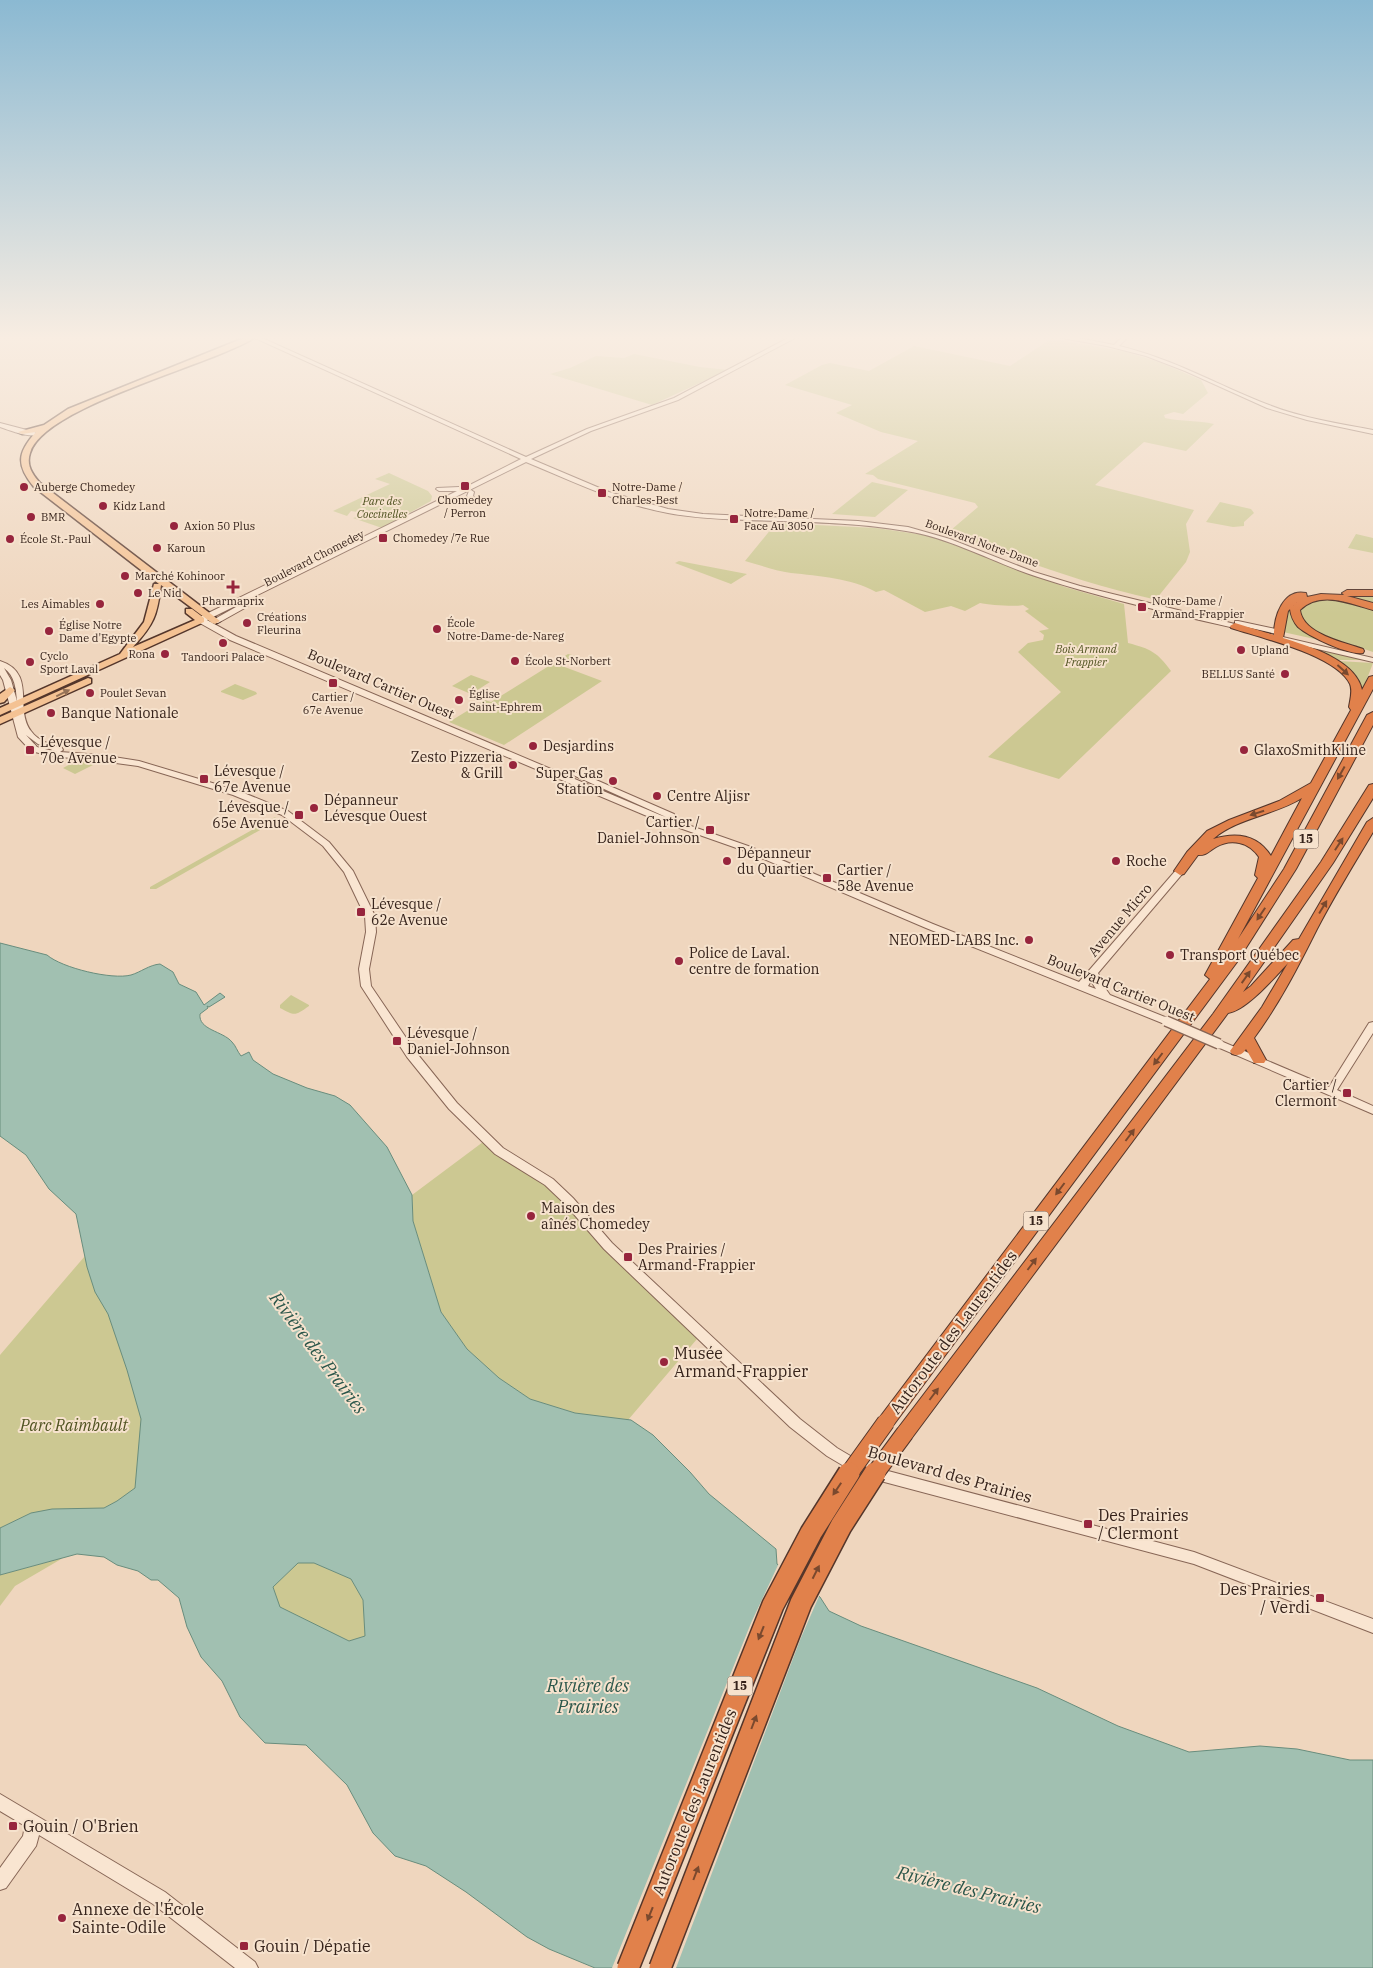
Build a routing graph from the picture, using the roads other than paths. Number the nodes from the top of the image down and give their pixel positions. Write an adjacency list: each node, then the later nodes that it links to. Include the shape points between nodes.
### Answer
1 (15, 430): 6 (street)
2 (37, 430): 6 (main road)
3 (44, 430): 7 (main road)
4 (460, 430): 9 (street, Boulevard Notre-Dame)
5 (603, 430): 9 (street, Boulevard Chomedey)
6 (22, 432): 7 (street); 8 (main road)
7 (39, 434): 8 (main road)
8 (32, 441): 13 (main road, via 24,462 33,481)
9 (530, 459): 10 (street, Boulevard Chomedey); 19 (street, Boulevard Notre-Dame, via 614,495 672,512 731,518 858,522 916,531 1083,589); 20 (street, Boulevard Notre-Dame, via 668,507 726,514 862,519 920,528 1075,583)
10 (468, 490): 11 (street); 12 (street, Boulevard Chomedey); 12 (street, via 435,490); 18 (street, Boulevard Chomedey)
11 (473, 500)
12 (432, 505): 18 (street, Boulevard Chomedey)
13 (143, 567): 14 (main road); 18 (main road)
14 (157, 586): 18 (main road); 24 (main road, via 149,622)
15 (1373, 592): 17 (highway, via 1302,596 1284,606)
16 (1373, 607): 22 (highway, via 1352,600 1324,597 1303,601 1294,610 1296,619 1307,629)
17 (1279, 619): 20 (highway, via 1271,625); 21 (highway)
18 (208, 620): 24 (main road); 31 (main road, one-way to 18); 45 (street, Boulevard Cartier Ouest, via 593,781 690,827)
19 (1235, 626): 21 (street, Boulevard Notre-Dame); 34 (highway, one-way to 34, via 1310,651 1340,666 1356,688)
20 (1255, 627): 21 (street, Boulevard Notre-Dame)
21 (1279, 634): 22 (street, Boulevard Notre-Dame); 25 (street, Boulevard Notre-Dame)
22 (1359, 651): 23 (street, Boulevard Notre-Dame)
23 (1373, 654)
24 (123, 656): 31 (main road)
25 (1373, 660)
26 (0, 663): 31 (street, via 14,674)
27 (0, 668): 29 (street)
28 (1373, 679): 34 (highway)
29 (10, 690): 30 (main road); 31 (street)
30 (0, 700)
31 (19, 708): 32 (main road); 35 (main road); 56 (street, Boulevard des Prairies, via 22,737 31,747 52,754 139,764 242,795 282,811 321,840 348,871 369,914 371,930 364,979 370,992 411,1054 453,1106 499,1152 549,1182 608,1246 792,1421 841,1458 891,1479 1194,1558)
32 (0, 712)
33 (1373, 715): 48 (highway, Autoroute des Laurentides / 15, one-way to 48, via 1277,890)
34 (1352, 718): 36 (highway)
35 (0, 721)
36 (1316, 785): 41 (highway, one-way to 41, via 1282,804 1216,830 1198,845); 42 (highway)
37 (1373, 788): 47 (highway, Autoroute des Laurentides / 15, one-way to 37, via 1327,863)
38 (1373, 822): 40 (highway)
39 (1373, 840): 40 (highway)
40 (1357, 852): 43 (highway, one-way to 40)
41 (1180, 871): 42 (highway, via 1213,842 1230,838 1247,841 1261,850 1266,860); 44 (street, Avenue Micro)
42 (1253, 899): 48 (highway)
43 (1310, 928): 47 (highway, via 1256,988); 50 (highway, via 1282,984)
44 (1093, 973): 45 (street, Avenue Micro); 46 (street)
45 (1081, 987): 46 (street, Boulevard Cartier Ouest)
46 (1107, 998): 51 (street, Boulevard Cartier Ouest, bridge)
47 (1218, 1017): 55 (highway, Autoroute des Laurentides / 15, one-way to 47)
48 (1187, 1020): 61 (highway, Autoroute des Laurentides / 15, one-way to 61, bridge, via 826,1506 772,1605)
49 (1373, 1025): 53 (street)
50 (1247, 1039): 51 (highway); 52 (highway)
51 (1237, 1051): 52 (street, Boulevard Cartier Ouest)
52 (1259, 1060): 53 (street, Boulevard Cartier Ouest)
53 (1331, 1092): 54 (street, Boulevard Cartier Ouest)
54 (1373, 1110)
55 (905, 1433): 62 (highway, Autoroute des Laurentides / 15, one-way to 55, bridge, via 801,1604 841,1526)
56 (1373, 1626)
57 (0, 1802): 58 (street)
58 (34, 1822): 59 (street, via 30,1840); 60 (street, via 159,1898)
59 (0, 1882)
60 (249, 1968)
61 (628, 1968)
62 (660, 1968)

